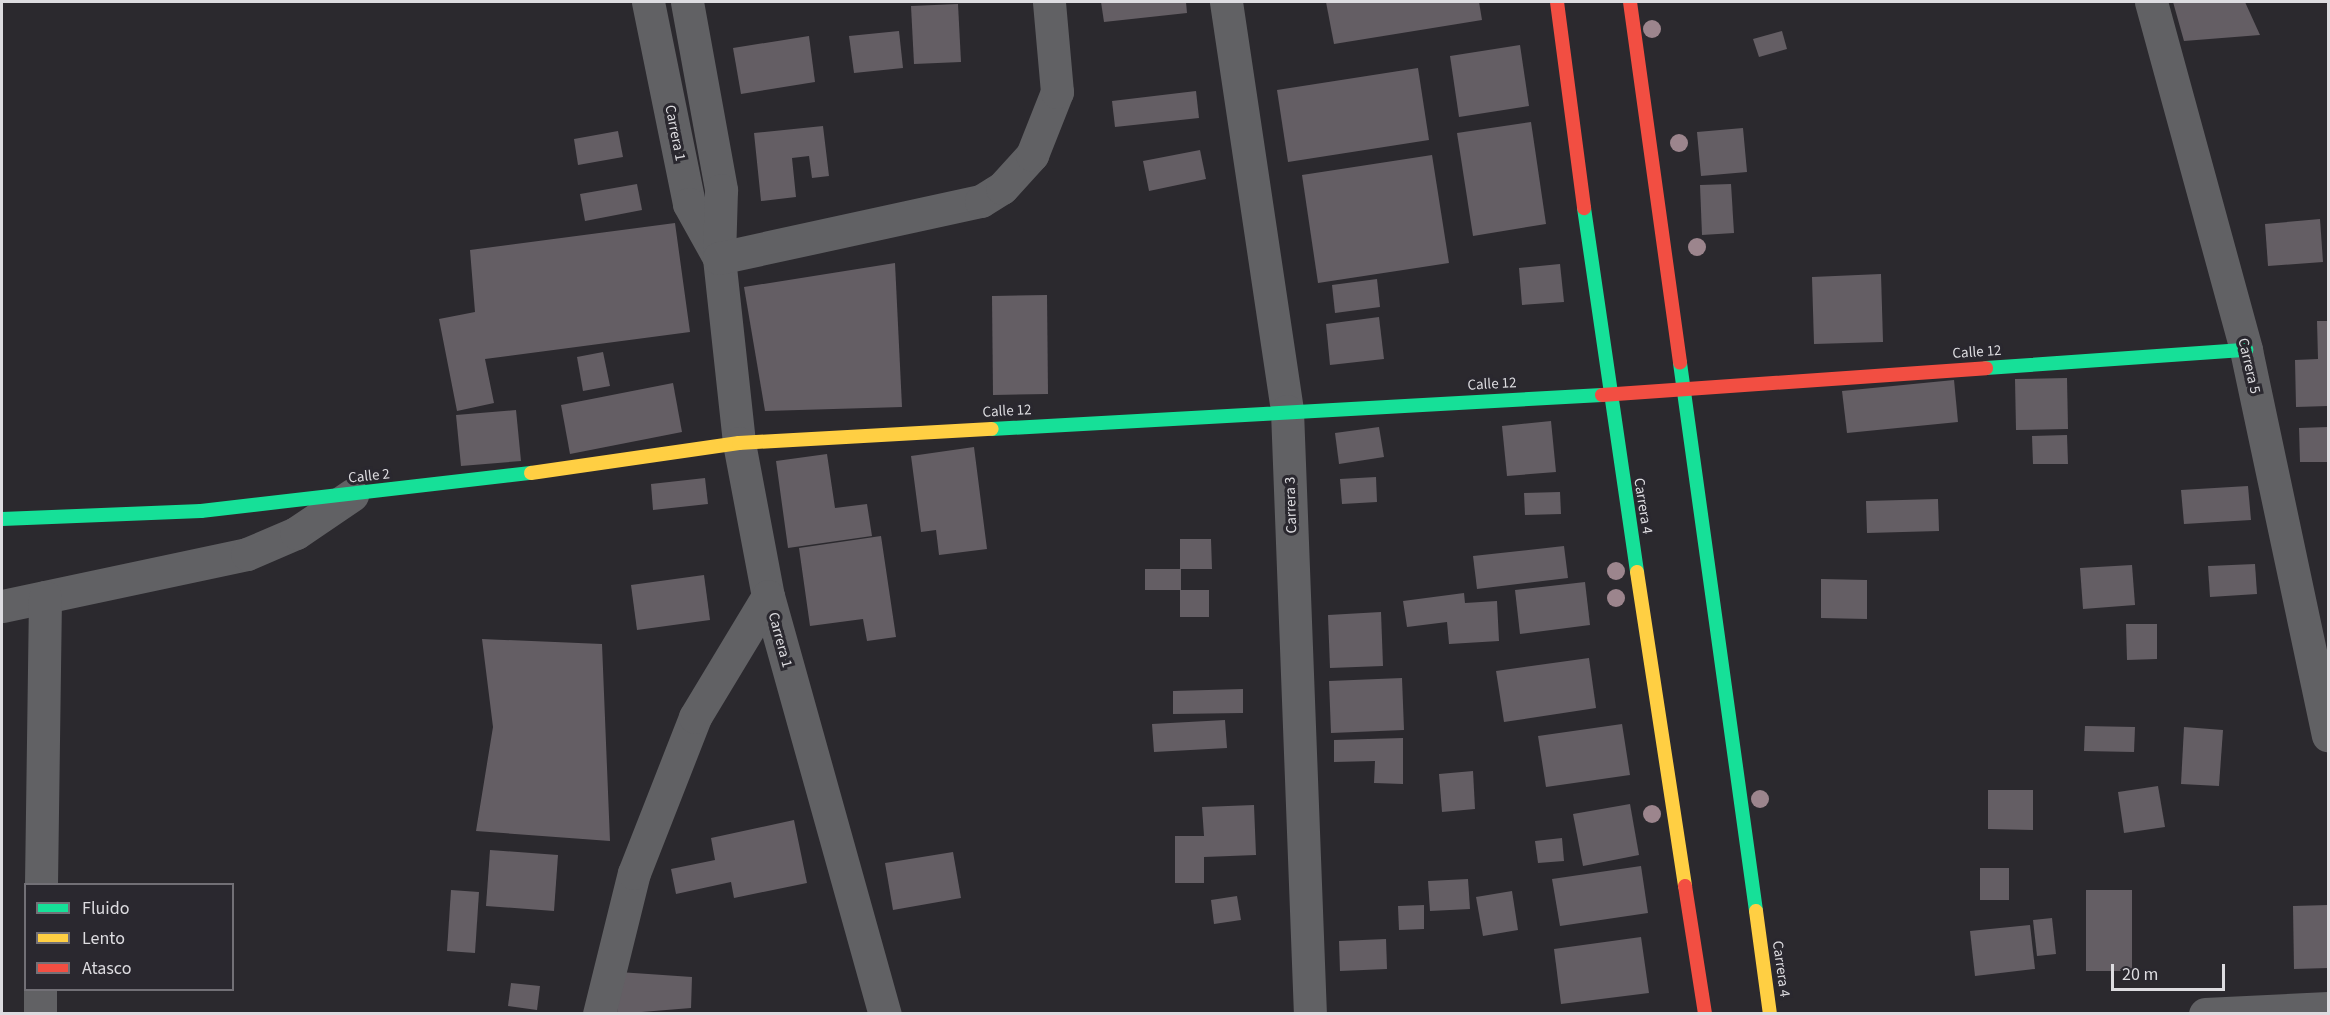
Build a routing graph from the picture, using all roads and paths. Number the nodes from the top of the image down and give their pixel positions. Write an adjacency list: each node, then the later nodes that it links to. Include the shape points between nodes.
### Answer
1 (648, 2): 8 (street, Carrera 1, via 689,204)
2 (687, 2): 8 (street, Carrera 1, via 722,190)
3 (1049, 2): 8 (street, via 1057,92 1032,155 1002,188 981,201)
4 (1226, 2): 12 (street, Carrera 3)
5 (1557, 2): 11 (street, Carrera 4)
6 (1630, 2): 10 (street, Carrera 4)
7 (2151, 2): 9 (street, Carrera 5)
8 (719, 258): 13 (street, Carrera 1)
9 (2246, 350): 10 (street, Calle 12); 19 (street, Carrera 5)
10 (1685, 388): 11 (street, Calle 12); 28 (street, Carrera 4)
11 (1609, 394): 12 (street, Calle 12); 27 (street, Carrera 4)
12 (1287, 411): 13 (street, Calle 12); 26 (street, Carrera 3)
13 (739, 443): 14 (street, Calle 2); 16 (street, Carrera 1)
14 (352, 495): 15 (street, Calle 2, via 201,511); 17 (street, via 296,533 247,554)
15 (2, 519)
16 (768, 596): 24 (street, via 695,717 634,873); 25 (street, Carrera 1)
17 (45, 597): 18 (street); 20 (street)
18 (2, 606)
19 (2327, 724)
20 (41, 883)
21 (40, 991): 23 (street)
22 (2328, 1008): 29 (street)
23 (40, 1014)
24 (599, 1014)
25 (885, 1014)
26 (1310, 1014)
27 (1705, 1014)
28 (1770, 1014)
29 (2205, 1014)

